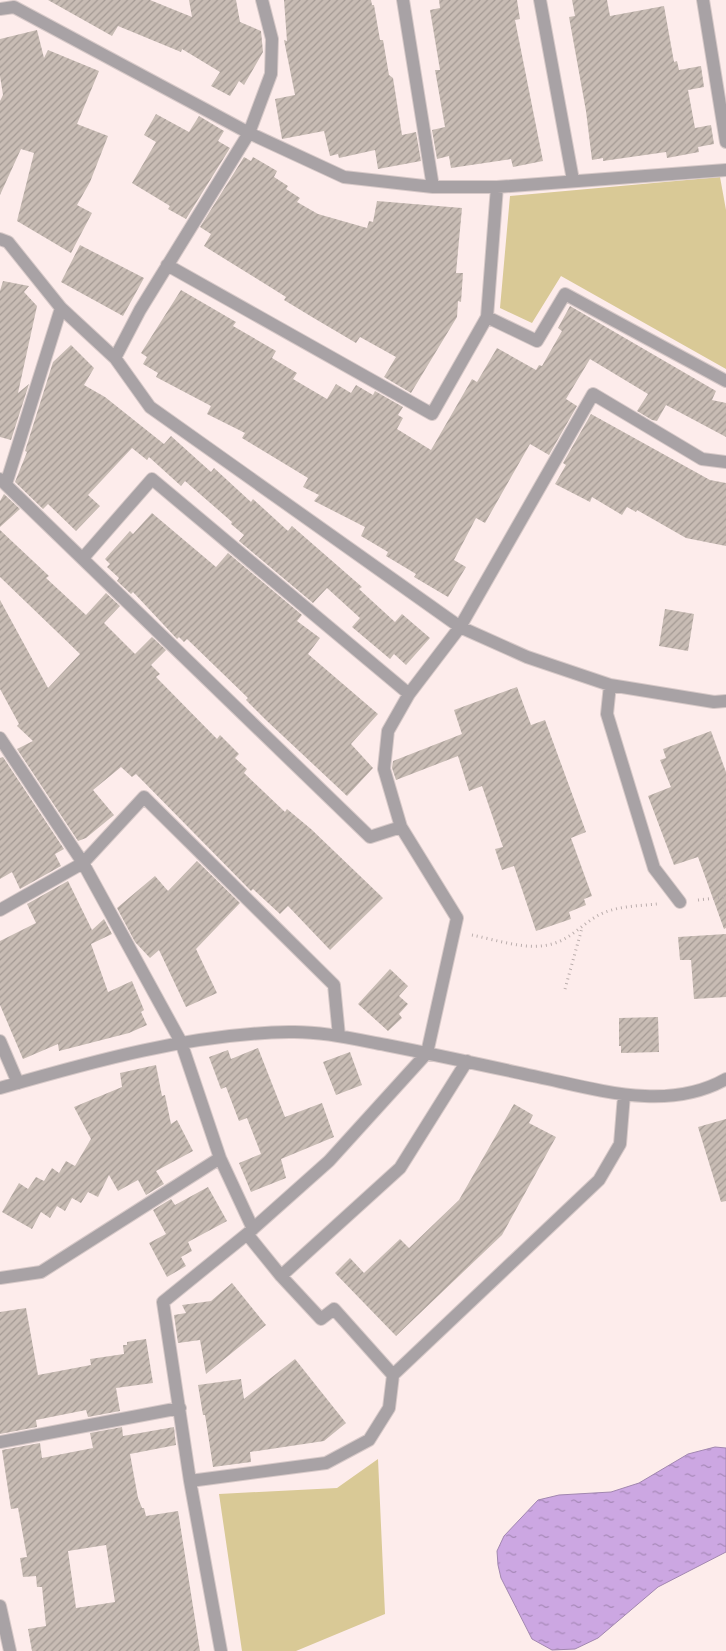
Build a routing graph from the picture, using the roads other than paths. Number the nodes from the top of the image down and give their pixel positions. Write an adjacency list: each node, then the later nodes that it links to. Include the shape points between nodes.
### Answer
1 (262, 0): 6 (street, via 272,39 271,74)
2 (403, 0): 10 (street)
3 (540, 0): 9 (street)
4 (703, 0): 7 (street)
5 (0, 9): 6 (street, via 14,7)
6 (249, 133): 10 (street, via 344,177); 13 (street)
7 (726, 142)
8 (726, 170): 9 (street)
9 (573, 180): 11 (street)
10 (434, 187): 11 (street)
11 (497, 187): 15 (street)
12 (0, 239): 14 (street, via 8,242)
13 (167, 266): 15 (street, via 432,414); 16 (street)
14 (61, 308): 16 (street); 19 (street)
15 (486, 317): 17 (street, via 537,342 565,294)
16 (115, 358): 21 (street, via 150,407)
17 (726, 381)
18 (726, 462): 21 (street, via 702,459 594,394)
19 (3, 481): 20 (street)
20 (83, 558): 23 (street, via 152,479); 26 (street, via 370,837)
21 (460, 627): 22 (street, via 527,657); 23 (street)
22 (610, 685): 24 (street, via 714,702); 28 (street, via 607,714 654,868)
23 (409, 694): 26 (street, via 388,731 384,769)
24 (726, 701)
25 (0, 738): 27 (street)
26 (401, 827): 33 (street, via 457,918)
27 (84, 863): 29 (street); 30 (street, via 144,797 334,985); 32 (street)
28 (680, 902)
29 (0, 910)
30 (339, 1036): 32 (street, via 290,1032); 33 (street)
31 (0, 1041): 36 (street)
32 (182, 1042): 36 (street, via 99,1060); 39 (street)
33 (427, 1053): 34 (street); 40 (street, via 329,1161)
34 (467, 1062): 38 (street); 41 (street, via 400,1168)
35 (726, 1079): 38 (street, via 712,1087 677,1095)
36 (18, 1083): 37 (street)
37 (0, 1088)
38 (624, 1095): 43 (street, via 620,1144 599,1180)
39 (220, 1158): 40 (street); 42 (street, via 42,1272)
40 (250, 1232): 41 (street); 44 (street, via 163,1302)
41 (281, 1276): 43 (street, via 321,1319 334,1309)
42 (0, 1278)
43 (392, 1375): 46 (street, via 389,1408 369,1440 326,1463)
44 (180, 1408): 45 (street); 46 (street)
45 (0, 1442)
46 (190, 1481): 49 (street)
47 (0, 1606): 48 (street)
48 (10, 1651)
49 (220, 1651)

